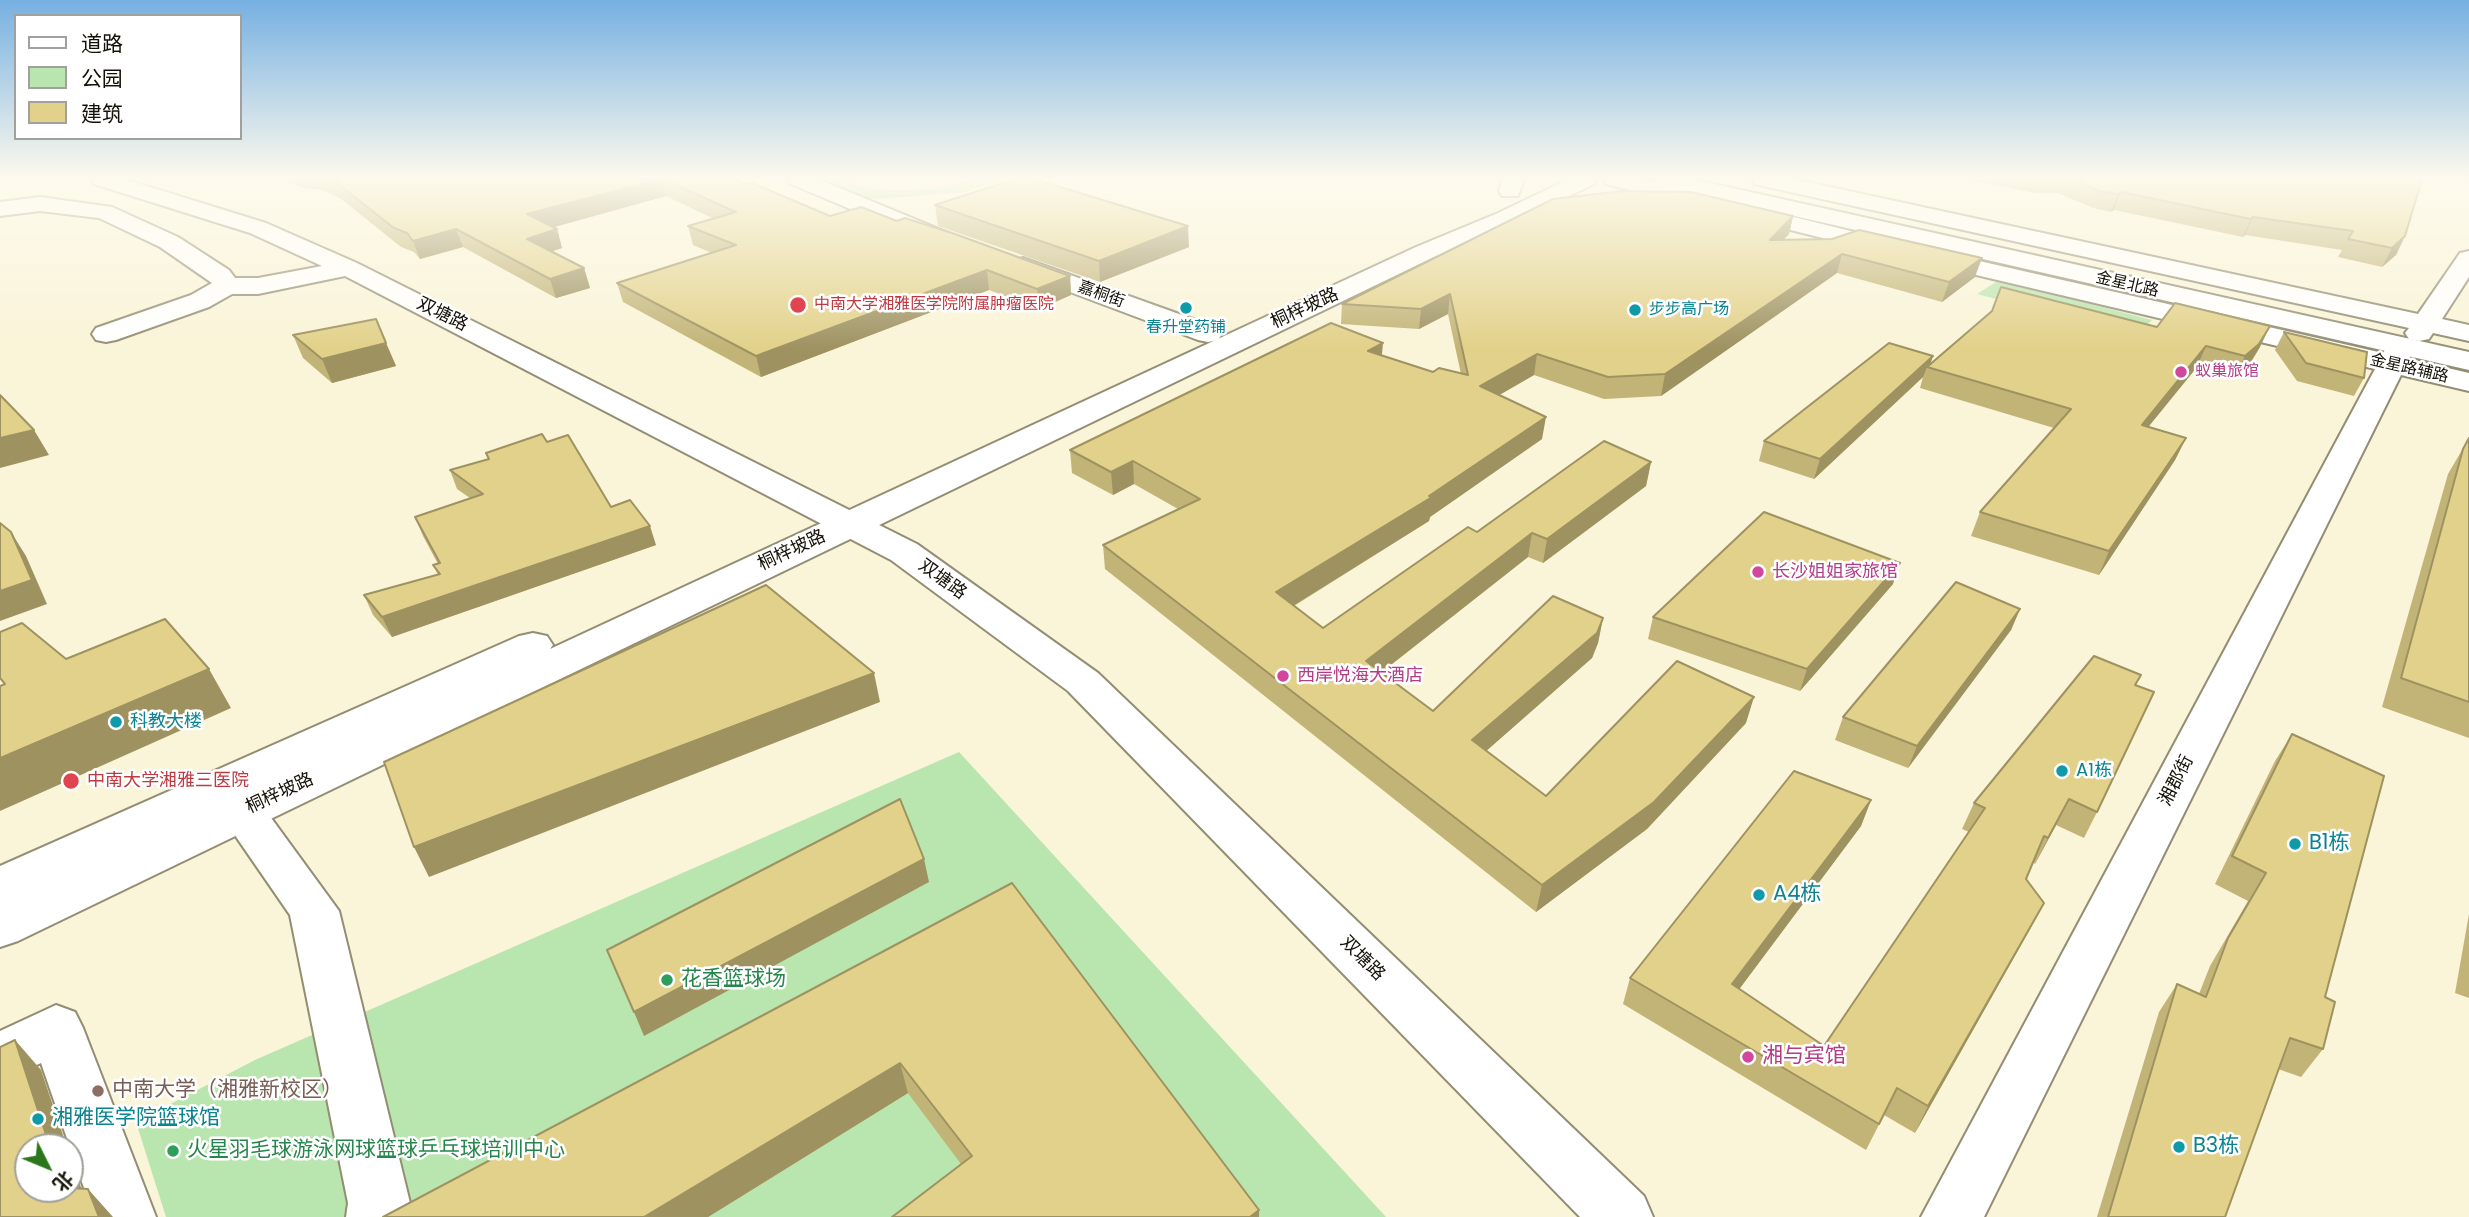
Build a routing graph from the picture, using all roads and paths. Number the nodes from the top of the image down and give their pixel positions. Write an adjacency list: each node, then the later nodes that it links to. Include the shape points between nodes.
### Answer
1 (156, 236): 14 (street, via 220,275)
2 (276, 236): 13 (street, 双塘路)
3 (935, 236): 10 (street)
4 (1421, 236): 17 (street, 桐梓坡路)
5 (1450, 236): 22 (street, 桐梓坡路, via 1425,252)
6 (1844, 236): 21 (street, 金星路辅路)
7 (1939, 236): 18 (street, 金星北路)
8 (1971, 236): 18 (street, 金星北路)
9 (2002, 236): 18 (street)
10 (967, 245)
11 (995, 255): 17 (street, 嘉桐街)
12 (2469, 258): 18 (street, 湘郡街)
13 (348, 268): 14 (street, via 258,286); 22 (street, 双塘路)
14 (227, 286): 16 (street, via 200,301)
15 (2469, 333): 18 (street)
16 (106, 334)
17 (1208, 334): 22 (street, 桐梓坡路)
18 (2415, 334): 19 (street, 金星北路); 20 (street, 金星北路); 30 (street, 湘郡街)
19 (2469, 343)
20 (2469, 361)
21 (2469, 383)
22 (835, 518): 23 (street, 桐梓坡路); 24 (street, 桐梓坡路); 29 (street, 双塘路, via 904,552 1083,682)
23 (242, 812): 25 (street, 桐梓坡路); 28 (street, via 314,911 379,1203)
24 (0, 887)
25 (0, 927)
26 (0, 1058): 27 (street, via 56,1028)
27 (125, 1217)
28 (377, 1217)
29 (1622, 1217)
30 (1952, 1217)

